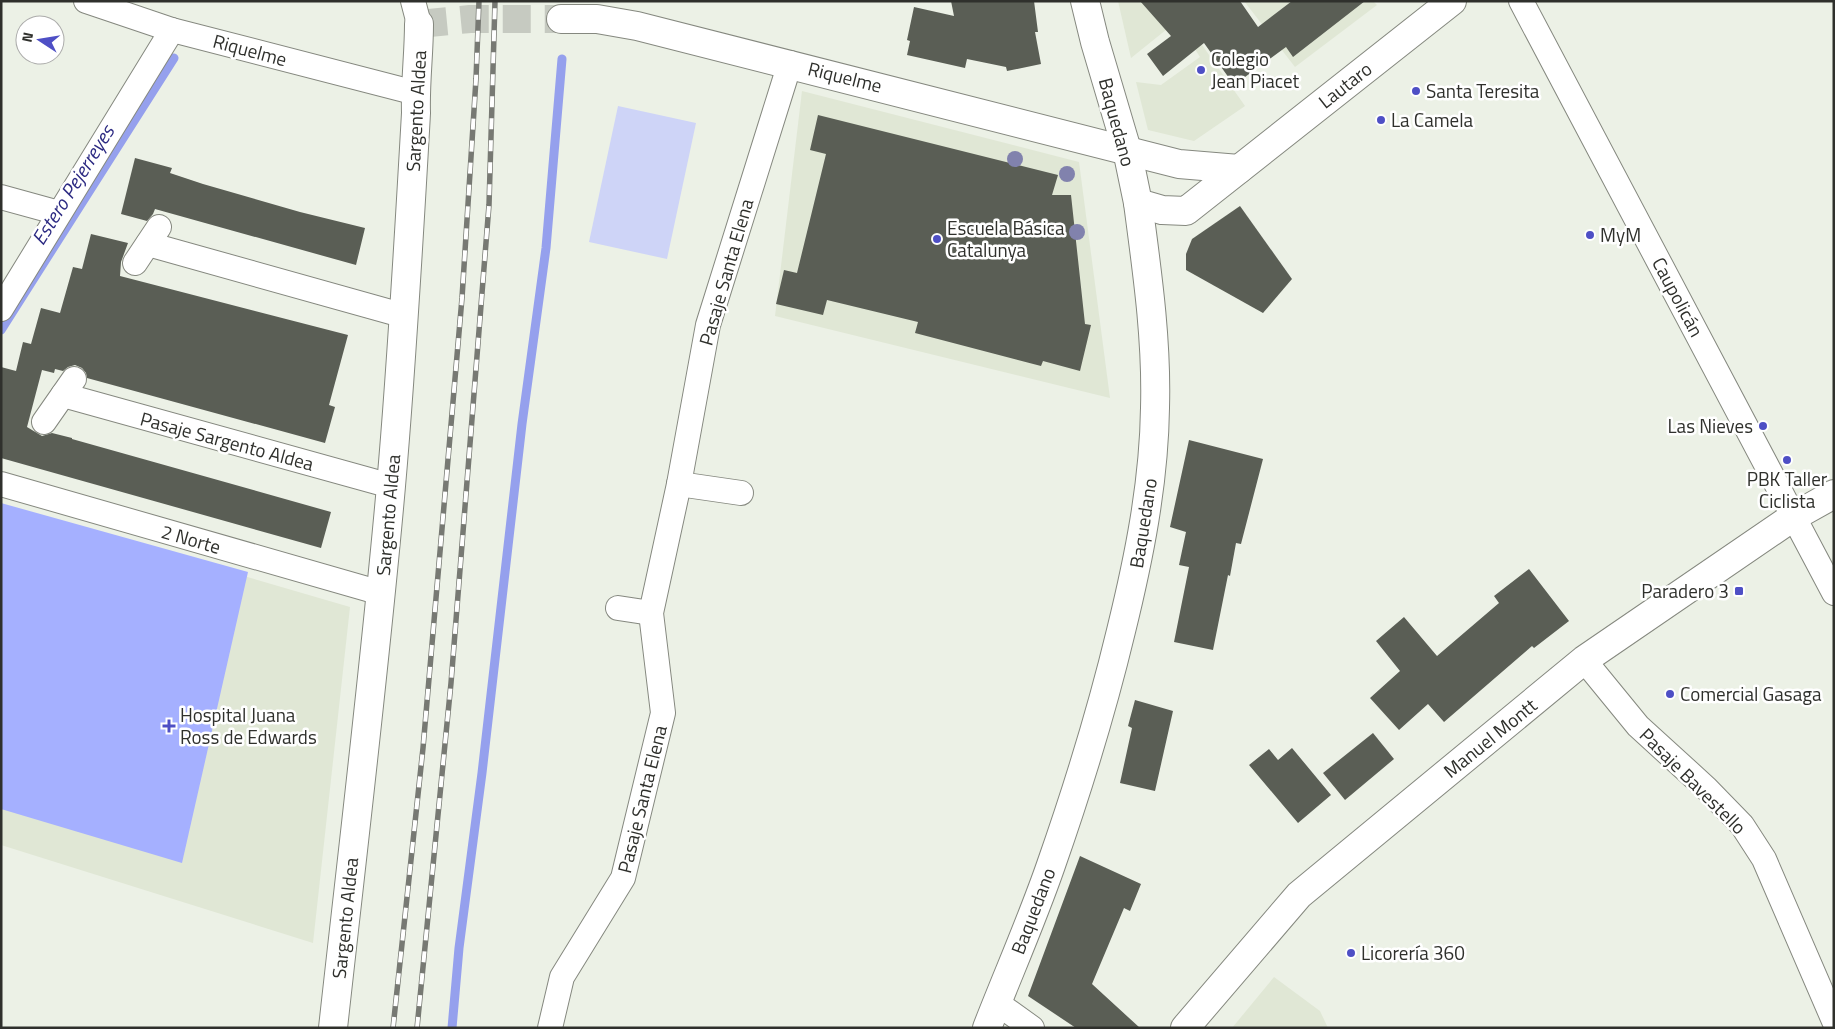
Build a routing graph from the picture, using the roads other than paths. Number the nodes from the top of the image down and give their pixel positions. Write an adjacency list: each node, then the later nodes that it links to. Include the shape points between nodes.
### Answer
1 (86, 1): 7 (street, Riquelme)
2 (1085, 1): 10 (main road, Baquedano)
3 (1452, 1): 11 (main road, Lautaro)
4 (1521, 1): 24 (street, Caupolicán)
5 (416, 12): 9 (main road, Sargento Aldea, via 419,57)
6 (561, 19): 8 (main road, Riquelme, via 597,19 638,26)
7 (172, 30): 9 (street, Riquelme); 14 (street)
8 (790, 64): 10 (main road, Riquelme); 20 (street, Pasaje Santa Elena, via 708,325)
9 (416, 93): 17 (main road, Sargento Aldea)
10 (1126, 150): 11 (main road, via 1179,164); 13 (main road, Baquedano)
11 (1239, 169): 13 (main road, Lautaro, via 1186,211 1162,210)
12 (1, 197): 14 (street)
13 (1138, 203): 30 (main road, Baquedano, via 1153,324 1156,408 1150,491 1135,575 1112,670 1083,768 1050,866)
14 (59, 213): 16 (street)
15 (147, 245): 17 (street)
16 (1, 309)
17 (405, 316): 21 (main road, Sargento Aldea)
18 (44, 422): 21 (street, Pasaje Sargento Aldea, via 68,387)
19 (1, 484): 25 (street, 2 Norte)
20 (679, 484): 22 (street); 28 (street, Pasaje Santa Elena)
21 (391, 486): 25 (main road, Sargento Aldea)
22 (741, 493)
23 (1834, 494): 24 (main road, Manuel Montt)
24 (1793, 516): 26 (street, Caupolicán); 29 (main road, Manuel Montt)
25 (381, 593): 32 (main road, Sargento Aldea)
26 (1834, 593)
27 (618, 608): 28 (street)
28 (651, 614): 33 (street, Pasaje Santa Elena, via 663,713 623,878 562,977)
29 (1584, 660): 31 (street, Pasaje Bavestello, via 1638,726 1742,825 1764,859); 36 (main road, Manuel Montt, via 1299,895)
30 (997, 1003): 34 (main road, Baquedano); 35 (street)
31 (1834, 1021)
32 (333, 1028)
33 (550, 1028)
34 (987, 1028)
35 (1032, 1028)
36 (1185, 1028)

